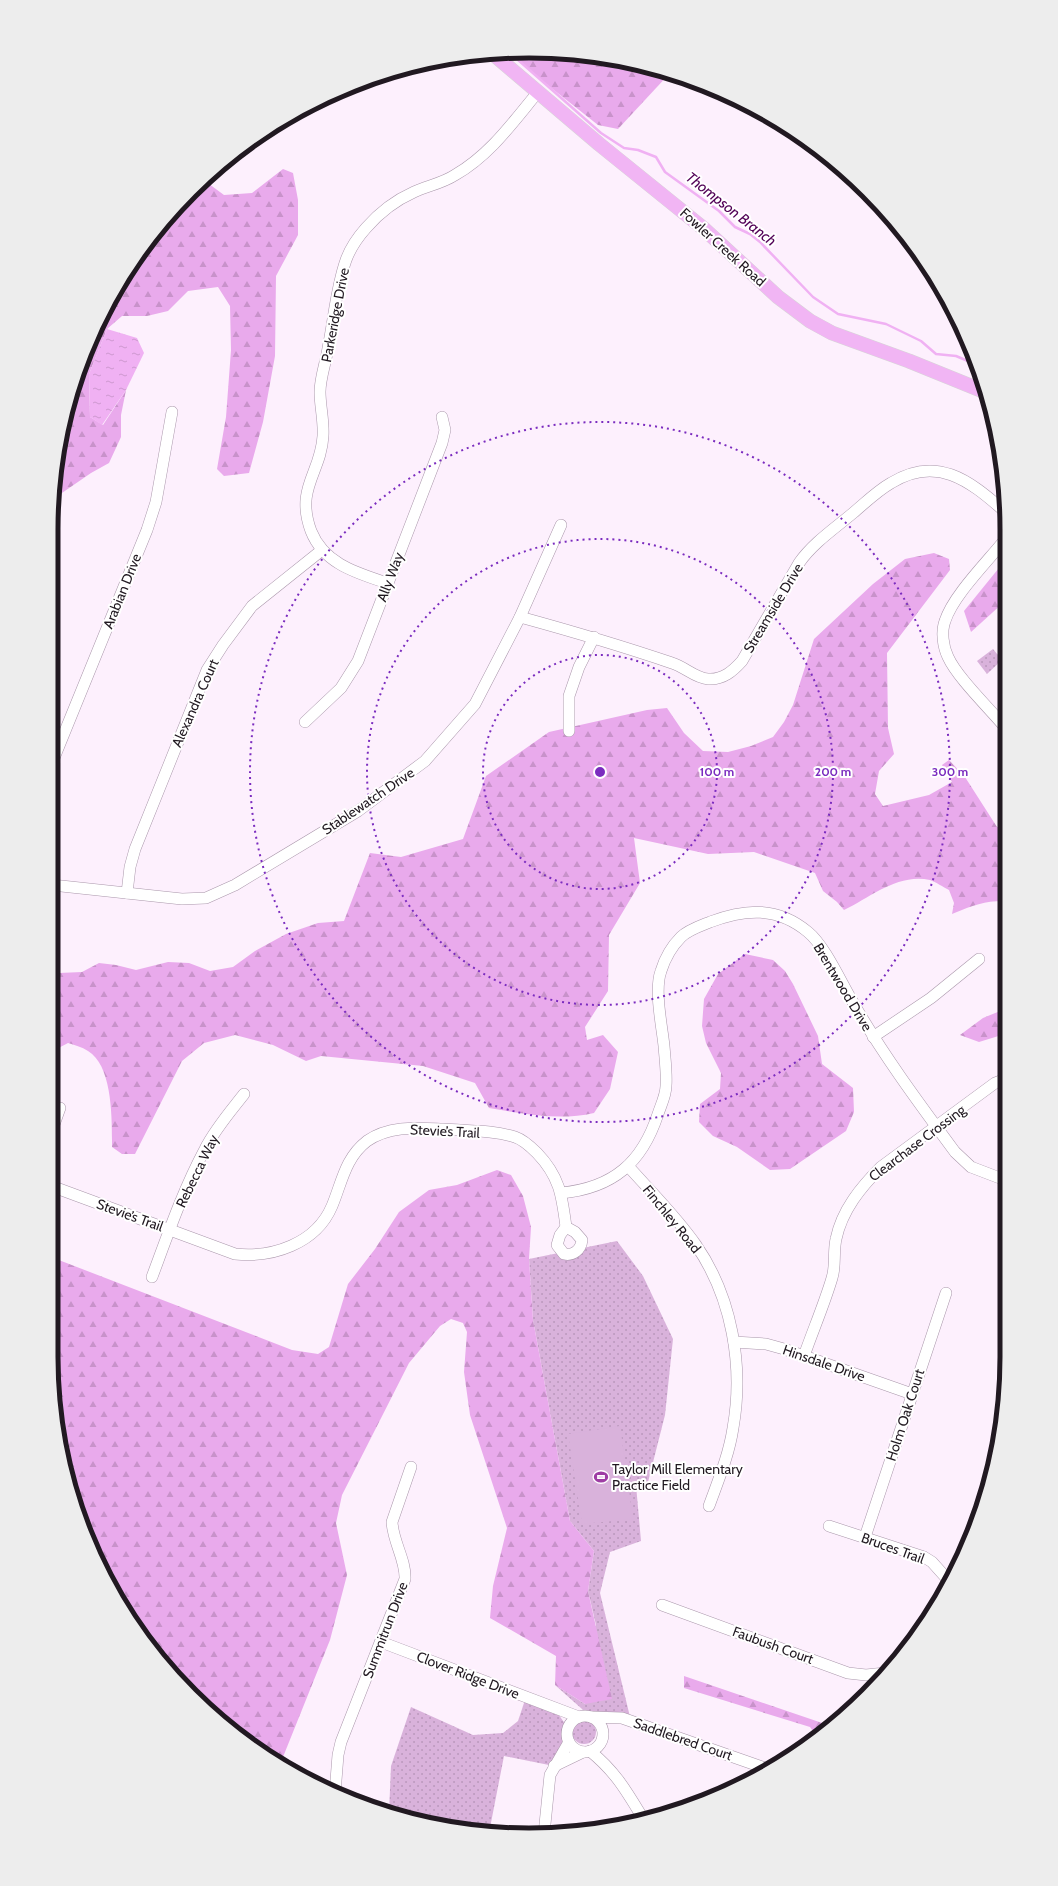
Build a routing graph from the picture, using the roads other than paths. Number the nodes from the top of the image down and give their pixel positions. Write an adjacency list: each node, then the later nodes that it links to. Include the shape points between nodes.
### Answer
1 (499, 59): 2 (main road, Fowler Creek Road)
2 (538, 92): 3 (main road, Fowler Creek Road, via 675,204 778,297 810,321 832,333); 9 (street, Parkeridge Drive, via 488,152 454,176 412,193 388,207 366,228 346,258 320,391 323,437 306,499 308,522)
3 (978, 389)
4 (172, 412): 16 (street, Arabian Drive, via 152,516)
5 (442, 417): 10 (street, Ally Way, via 445,430 442,443)
6 (999, 507): 12 (street, Streamside Drive, via 971,484 946,472 915,473 890,483 806,554 742,661 731,672 721,677 702,678 675,664)
7 (560, 525): 11 (street, Stablewatch Drive)
8 (1000, 546): 13 (street, via 953,603 944,621 943,634 944,648 955,668)
9 (322, 550): 10 (street, Parkeridge Drive, via 353,571); 18 (street, Alexandra Court, via 252,606 207,670 135,849)
10 (387, 583): 14 (street, Ally Way, via 352,673 328,701)
11 (520, 617): 12 (street, Streamside Drive); 18 (street, Stablewatch Drive, via 475,704 425,761 358,811 234,885 206,898 182,899)
12 (594, 638): 15 (street, via 579,667 569,696)
13 (1000, 721)
14 (305, 722)
15 (569, 731)
16 (58, 748)
17 (58, 886): 18 (street, Stablewatch Drive)
18 (127, 893)
19 (979, 959): 20 (street, via 931,998)
20 (873, 1037): 25 (street, Brentwood Drive); 26 (street, Brentwood Drive, via 824,952 809,932 786,918 753,911 730,915 682,936 669,951 660,973 658,1002 666,1088 649,1138)
21 (1000, 1081): 25 (street, Clearchase Crossing)
22 (244, 1094): 31 (street, Rebecca Way, via 205,1148)
23 (60, 1108): 24 (street)
24 (58, 1114)
25 (937, 1127): 27 (street, Brentwood Drive, via 963,1161); 35 (street, Clearchase Crossing, via 881,1167 866,1182 847,1209 836,1240 832,1277)
26 (628, 1166): 29 (street, Brentwood Drive, via 594,1187); 34 (street, Finchley Road, via 697,1246 719,1289)
27 (1000, 1178)
28 (58, 1189): 31 (street, Stevie’s Trail)
29 (562, 1193): 30 (street, Stevie’s Trail); 31 (street, Stevie’s Trail, via 549,1165 530,1145 515,1137 414,1127 377,1136 354,1153 345,1168 331,1208 325,1217 309,1234 290,1247 262,1255 236,1254)
30 (566, 1227)
31 (169, 1229): 32 (street, Rebecca Way)
32 (152, 1277)
33 (946, 1293): 36 (street, Holm Oak Court)
34 (734, 1342): 35 (street, Hinsdale Drive, via 766,1344); 38 (street, Finchley Road, via 737,1397 733,1429)
35 (804, 1356): 36 (street, Hinsdale Drive)
36 (912, 1394): 40 (street, Holm Oak Court)
37 (411, 1467): 43 (street, Summitrun Drive, via 392,1522 404,1565 405,1579)
38 (709, 1506)
39 (829, 1526): 40 (street, Bruces Trail)
40 (865, 1537): 41 (street, Bruces Trail, via 924,1557)
41 (945, 1577)
42 (662, 1605): 44 (street, Faubush Court, via 848,1673)
43 (381, 1642): 45 (street, Clover Ridge Drive); 56 (street, Summitrun Drive, via 341,1742)
44 (877, 1674)
45 (554, 1708): 46 (street, Clover Ridge Drive); 49 (street)
46 (579, 1717): 47 (street, Clover Ridge Drive); 49 (street, via 571,1722)
47 (591, 1717): 48 (street, Saddlebred Court); 50 (street, via 600,1725)
48 (622, 1718): 50 (street, Saddlebred Court); 55 (street, Saddlebred Court)
49 (568, 1728): 51 (street)
50 (602, 1735): 52 (street, via 595,1748); 53 (street)
51 (569, 1742): 52 (street, via 572,1747); 54 (street)
52 (586, 1751): 53 (street); 54 (street)
53 (606, 1764): 57 (street, via 621,1782)
54 (554, 1766): 58 (street, via 550,1775)
55 (761, 1767)
56 (336, 1786)
57 (641, 1814)
58 (545, 1827)

